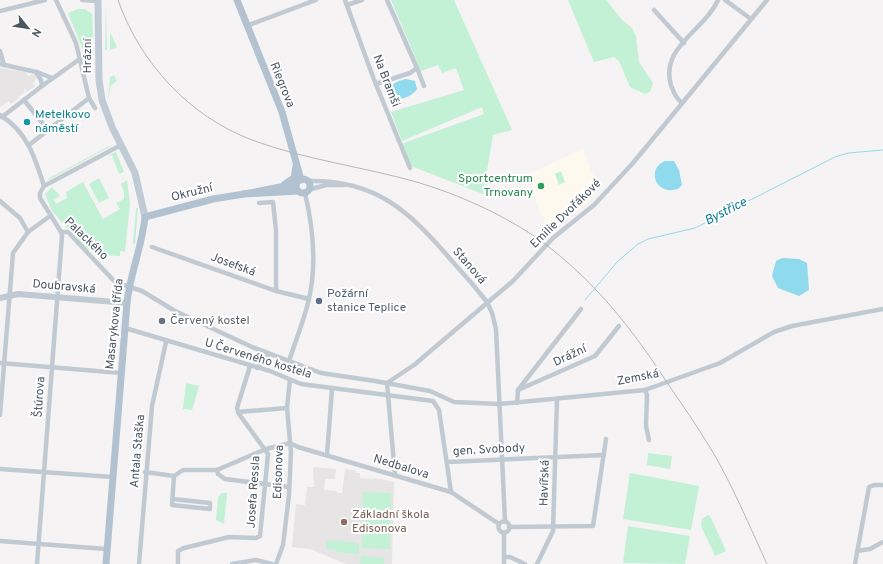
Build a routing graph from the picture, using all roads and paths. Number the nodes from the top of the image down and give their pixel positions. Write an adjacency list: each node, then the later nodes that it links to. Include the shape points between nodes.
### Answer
1 (45, 0): 14 (street)
2 (56, 0): 19 (street)
3 (82, 0): 11 (street)
4 (237, 0): 16 (main road, Riegrova)
5 (316, 0): 16 (street)
6 (362, 0): 12 (street)
7 (388, 0): 21 (street)
8 (718, 0): 17 (street)
9 (725, 0): 15 (street)
10 (767, 0): 15 (street, Emilie Dvořákové)
11 (98, 1): 31 (main road, Hrázní, via 99,85)
12 (346, 2): 24 (street, Na Bramši)
13 (654, 10): 17 (street)
14 (0, 11)
15 (751, 19): 29 (street, Emilie Dvořákové)
16 (246, 26): 36 (main road, Riegrova, via 282,112)
17 (684, 43): 29 (street, via 672,56 669,70 674,93)
18 (0, 50): 20 (street)
19 (81, 58): 23 (street); 27 (street)
20 (2, 64): 22 (street)
21 (417, 68): 24 (street, via 410,73); 26 (street)
22 (36, 72): 23 (street); 25 (street)
23 (52, 78): 25 (street)
24 (376, 84): 37 (street, Na Bramši)
25 (42, 86): 28 (street)
26 (424, 86)
27 (89, 98): 30 (street); 33 (street)
28 (24, 100): 32 (street); 33 (street)
29 (682, 103): 57 (street, Emilie Dvořákové, via 633,163 598,200 553,238 519,276)
30 (95, 108)
31 (104, 111): 35 (main road, Masarykova třída)
32 (1, 116): 34 (street, Palackého, via 13,124)
33 (47, 129): 34 (street)
34 (29, 145): 39 (street, Palackého)
35 (121, 145): 39 (street); 47 (main road, Masarykova třída, via 135,173)
36 (296, 160): 38 (main road, Riegrova); 41 (main road, via 296,174 292,180 284,185)
37 (410, 168)
38 (301, 181): 40 (street, Stanová, via 334,181); 41 (main road, Okružní); 42 (main road); 42 (main road, via 309,185)
39 (44, 186): 46 (street, Palackého, via 40,198)
40 (351, 186): 42 (street, Stanová, via 326,186); 57 (street, Stanová, via 384,198 418,223)
41 (265, 189): 43 (main road, Okružní)
42 (304, 191): 43 (main road, Okružní); 56 (street, via 311,228 313,267)
43 (244, 194): 47 (main road, Okružní, via 212,199)
44 (0, 201): 48 (street, via 20,218)
45 (259, 204): 52 (street, via 273,202 276,230)
46 (50, 216): 48 (street); 49 (street, Palackého)
47 (146, 218): 51 (main road, Masarykova třída)
48 (28, 232): 53 (street, via 13,253)
49 (61, 232): 51 (street, Palackého, via 68,232 115,282); 54 (street, Štúrova)
50 (152, 247): 52 (street, Josefská)
51 (129, 286): 58 (main road, Masarykova třída); 64 (street, U Červeného kostela, via 175,311)
52 (276, 291): 56 (street, Josefská)
53 (9, 294): 54 (street, Doubravská); 55 (street, Doubravská); 66 (street)
54 (58, 297): 58 (street, Doubravská); 68 (street, Štúrova)
55 (0, 298)
56 (309, 299): 65 (street)
57 (487, 302): 72 (street, Emilie Dvořákové, via 414,365); 79 (street, Stanová, via 496,329)
58 (127, 303): 62 (main road, Masarykova třída)
59 (581, 309): 74 (street)
60 (883, 309): 75 (street, Zemská, via 792,326 774,332 720,363)
61 (620, 326): 74 (street, Drážní, via 595,356)
62 (125, 328): 63 (street, U Červeného kostela); 70 (main road, Masarykova třída)
63 (166, 342): 67 (street, U Červeného kostela); 95 (street, Antala Staška, via 152,402)
64 (270, 354): 65 (street, U Červeného kostela); 69 (street)
65 (288, 361): 72 (street, U Červeného kostela, via 321,373)
66 (2, 363): 68 (street); 82 (street)
67 (250, 366): 69 (street, U Červeného kostela); 81 (street, via 237,407)
68 (53, 367): 70 (street); 94 (street, Štúrova)
69 (257, 368): 71 (street, U Červeného kostela)
70 (121, 373): 98 (main road, Masarykova třída)
71 (290, 380): 73 (street, U Červeného kostela); 80 (street, Edisonova)
72 (387, 383): 76 (street); 79 (street, Zemská, via 432,392 452,401)
73 (332, 389): 76 (street, U Červeného kostela); 87 (street)
74 (518, 390): 78 (street)
75 (645, 390): 77 (street, Zemská); 84 (street, via 646,426)
76 (387, 394): 91 (street, U Červeného kostela, via 435,402 439,410); 96 (street)
77 (557, 399): 78 (street, Zemská); 89 (street, Havířská)
78 (517, 403): 79 (street, Zemská)
79 (499, 404): 90 (street, Stanová)
80 (287, 408): 81 (street); 85 (street, Edisonova)
81 (238, 412): 86 (street)
82 (0, 416)
83 (606, 439): 88 (street)
84 (650, 440)
85 (290, 443): 86 (street); 87 (street, Nedbalova); 101 (street, Edisonova)
86 (266, 449): 93 (street); 99 (street, Josefa Ressla)
87 (327, 455): 96 (street, Nedbalova)
88 (604, 455): 89 (street, gen. Svobody); 106 (street, via 593,526)
89 (556, 457): 90 (street, gen. Svobody); 106 (street, Havířská)
90 (503, 459): 91 (street, gen. Svobody); 104 (street, Stanová)
91 (446, 462): 102 (street)
92 (0, 469): 94 (street)
93 (217, 470): 97 (street, via 183,470); 99 (street, via 225,479)
94 (44, 472): 98 (street); 111 (street, Štúrova)
95 (146, 472): 97 (street); 117 (street, Antala Staška)
96 (394, 475): 102 (street, Nedbalova)
97 (174, 476): 103 (street)
98 (112, 477): 112 (main road, Masarykova třída)
99 (266, 483): 101 (street); 118 (street, Josefa Ressla, via 260,536 229,537 184,548 178,551)
100 (883, 485): 113 (street, via 869,487)
101 (289, 487): 121 (street, Edisonova, via 283,545)
102 (451, 492): 105 (street, Nedbalova)
103 (172, 499): 103 (street, via 172,505 210,509 210,502)
104 (505, 521): 105 (street); 107 (street)
105 (499, 524): 108 (street, via 500,530)
106 (553, 526): 107 (street); 124 (street, Havířská)
107 (509, 527): 108 (street)
108 (504, 533): 114 (street)
109 (0, 541): 111 (street)
110 (883, 542): 113 (street, via 870,549)
111 (39, 545): 112 (street); 115 (street, Štúrova)
112 (106, 549): 116 (main road, Masarykova třída)
113 (857, 551): 125 (street)
114 (504, 557): 122 (street); 123 (street)
115 (38, 564)
116 (106, 564)
117 (139, 564)
118 (178, 564)
119 (232, 564): 120 (street, via 256,560)
120 (272, 564)
121 (276, 564)
122 (504, 564)
123 (525, 564)
124 (537, 564)
125 (855, 564)

